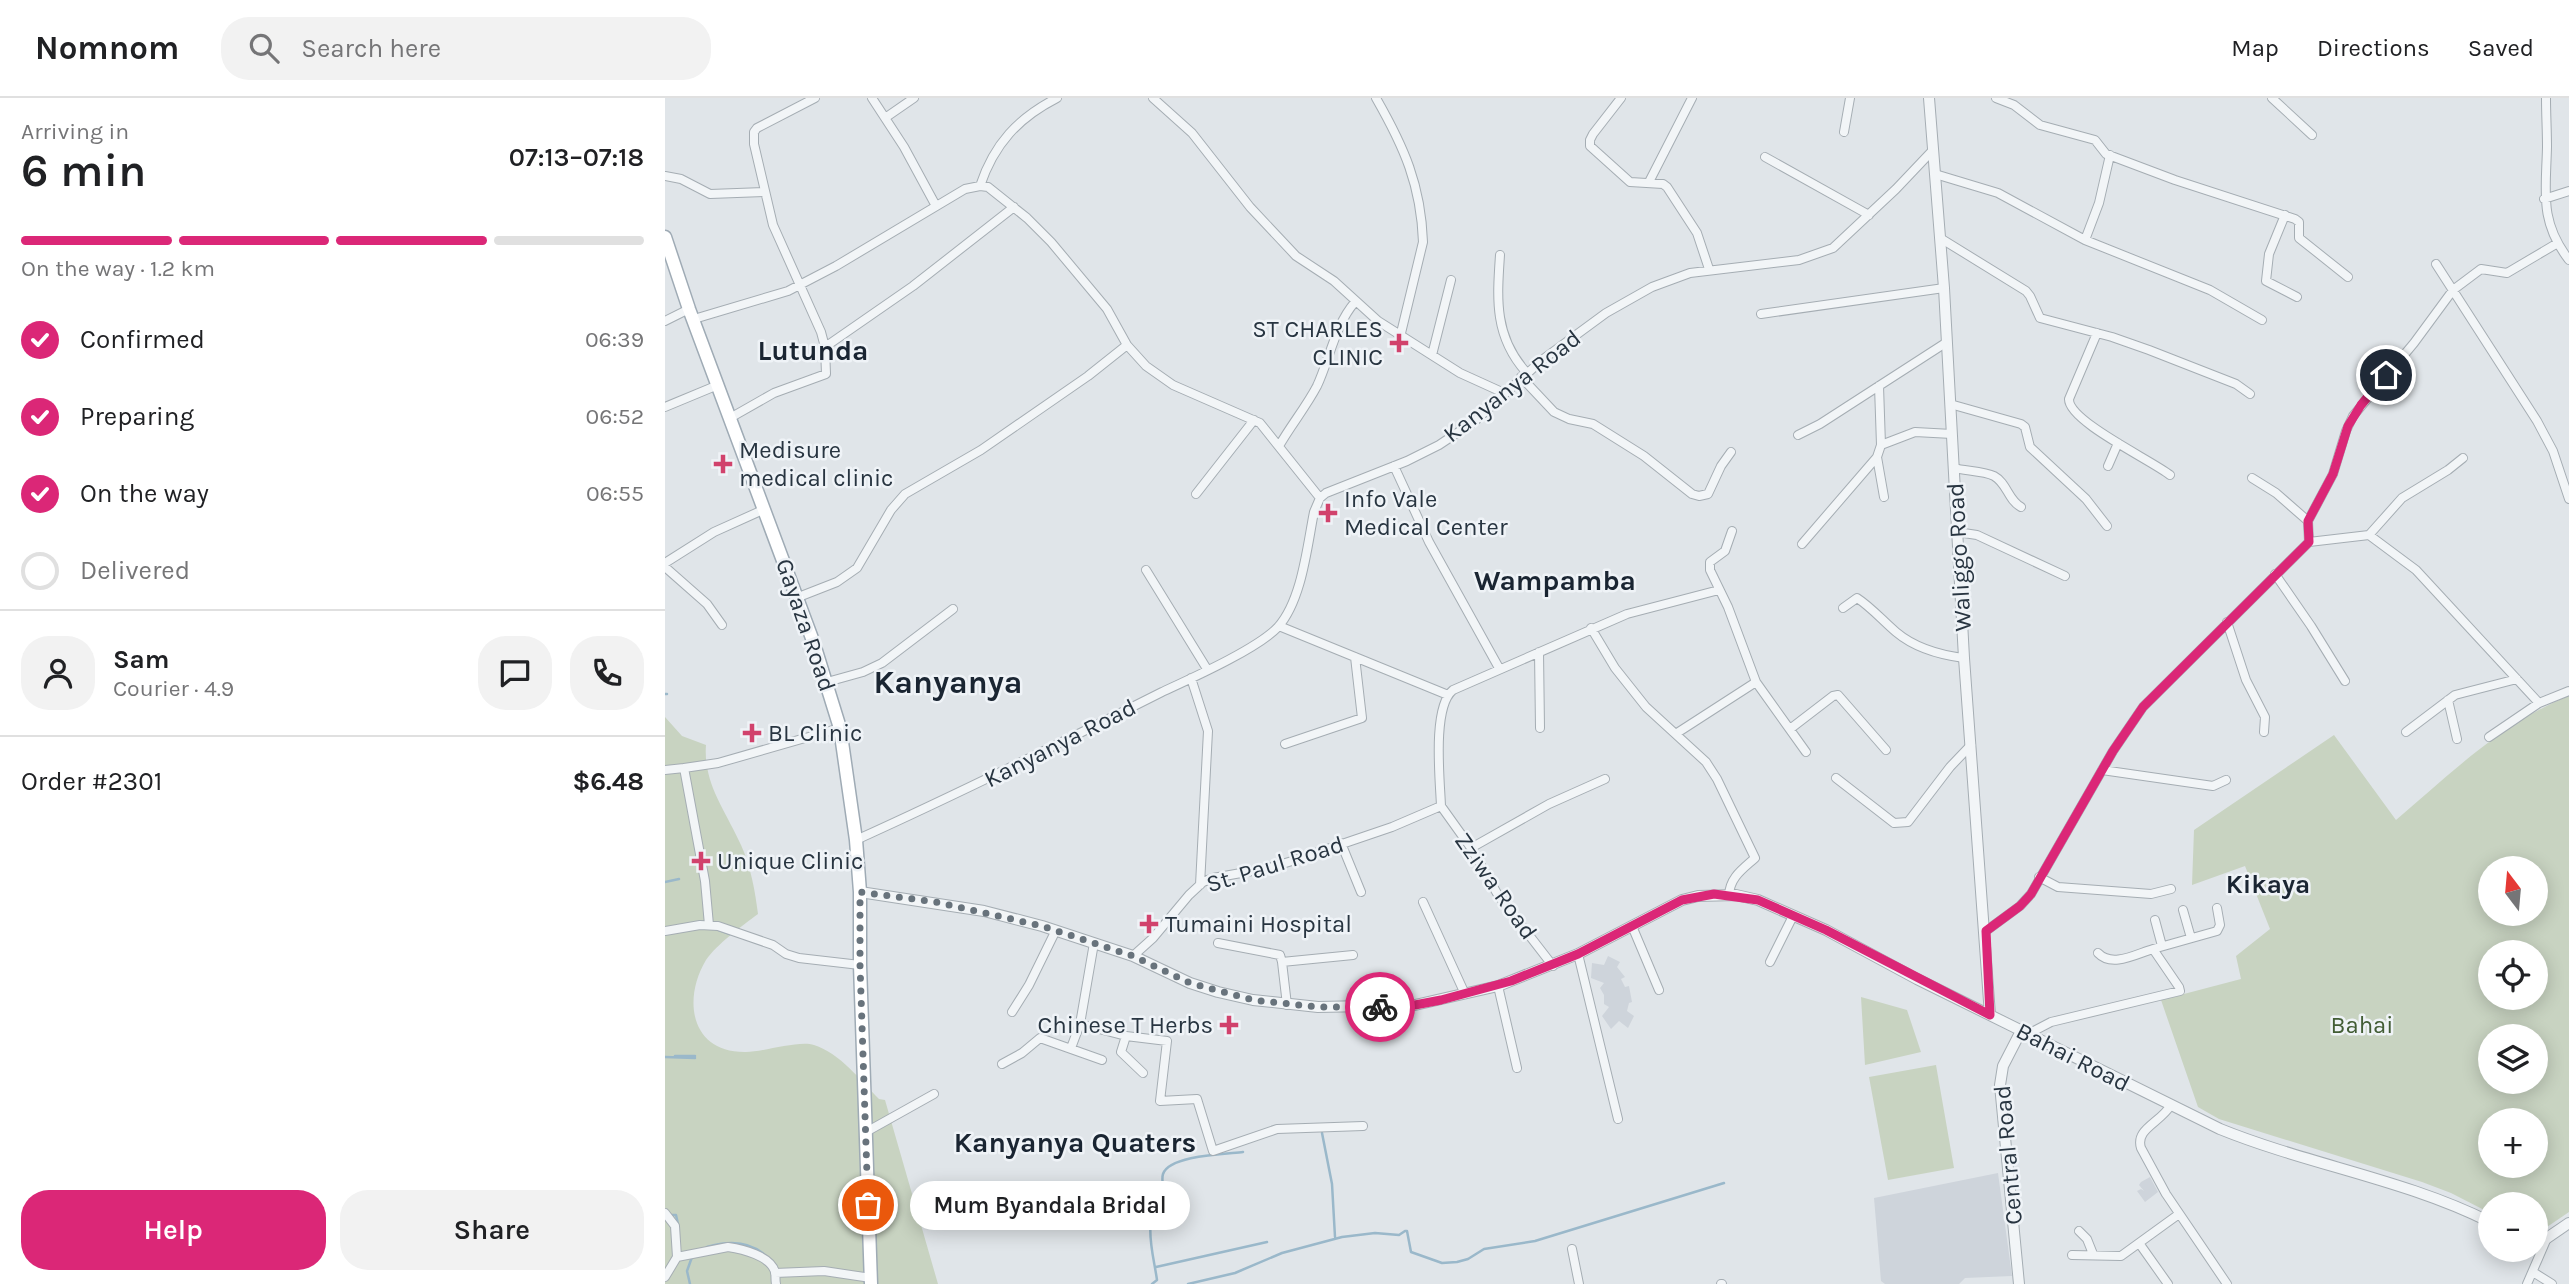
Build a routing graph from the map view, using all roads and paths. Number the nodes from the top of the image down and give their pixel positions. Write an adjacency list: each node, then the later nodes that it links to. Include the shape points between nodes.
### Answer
1 (815, 98): 25 (street, via 754,132)
2 (872, 98): 14 (street)
3 (914, 98): 14 (street)
4 (1057, 98): 23 (street, via 1003,140)
5 (1153, 98): 45 (street, via 1192,133 1279,239)
6 (1376, 98): 51 (street, via 1413,172 1423,229)
7 (1621, 98): 22 (street, via 1593,134 1590,146 1630,182)
8 (1692, 98): 22 (street)
9 (1850, 98): 15 (street)
10 (1929, 98): 17 (street, Waliggo Road)
11 (1996, 98): 18 (street, via 2040,125 2095,140)
12 (2272, 98): 16 (street)
13 (2546, 98): 26 (street)
14 (885, 118): 27 (street)
15 (1845, 132)
16 (2312, 135)
17 (1933, 150): 20 (street, Waliggo Road); 29 (street, Kanyanya Road)
18 (2110, 155): 30 (street); 33 (street)
19 (1765, 157): 29 (street)
20 (1935, 174): 32 (street, Waliggo Road); 33 (street, via 1998,193)
21 (665, 176): 25 (street, via 710,194)
22 (1649, 182): 38 (street, via 1663,184 1673,194 1697,233)
23 (980, 186): 27 (street); 28 (street)
24 (2569, 191): 26 (street)
25 (764, 192): 41 (street, via 781,246)
26 (2544, 199): 34 (street)
27 (936, 205): 41 (street)
28 (1014, 207): 53 (street, via 1090,287); 54 (street)
29 (1869, 215): 38 (street, Kanyanya Road, via 1833,248 1811,257)
30 (2285, 215): 39 (street, via 2299,222 2301,239); 44 (street, via 2269,254 2266,281)
31 (665, 237): 46 (main road, Gayaza Road)
32 (1940, 239): 42 (street, Waliggo Road); 50 (street, via 2026,291 2040,318)
33 (2085, 240): 48 (street, via 2224,296)
34 (2556, 244): 36 (street); 43 (street, via 2507,273 2481,269)
35 (1500, 255): 56 (street, via 1496,289 1500,321)
36 (2569, 260)
37 (2436, 264): 43 (street)
38 (1709, 269): 56 (street, Kanyanya Road, via 1636,295)
39 (2348, 277)
40 (1451, 281): 55 (street)
41 (801, 284): 46 (street); 54 (street)
42 (1944, 288): 47 (street); 52 (street, Waliggo Road)
43 (2453, 290): 81 (street, via 2537,421); 84 (street, via 2354,416 2333,474)
44 (2297, 297)
45 (1355, 302): 51 (street); 69 (street, via 1342,319 1309,400)
46 (692, 314): 49 (street); 57 (main road, Gayaza Road)
47 (1761, 314)
48 (2262, 320)
49 (665, 321)
50 (2097, 333): 60 (street, via 2220,377); 67 (street, via 2069,405)
51 (1401, 334): 55 (street)
52 (1947, 342): 58 (street); 61 (street, Waliggo Road)
53 (1128, 345): 64 (street, via 1162,379); 96 (street, via 981,450 905,494 857,568 837,582)
54 (825, 347): 63 (street, via 827,369 822,377 774,393)
55 (1432, 355): 59 (street)
56 (1523, 375): 59 (street, Kanyanya Road); 70 (street, via 1553,412 1593,424 1699,496 1709,494)
57 (718, 384): 62 (street); 63 (main road, Gayaza Road)
58 (1879, 386): 65 (street); 68 (street)
59 (1504, 393): 73 (street, Kanyanya Road, via 1460,431)
60 (2250, 394)
61 (1950, 404): 66 (street, Waliggo Road); 85 (street, via 2025,427 2030,447 2086,499)
62 (665, 407)
63 (730, 418): 83 (main road, Gayaza Road)
64 (1254, 420): 69 (street); 78 (street)
65 (1798, 435)
66 (1952, 435): 68 (street, via 1915,432); 75 (street, Waliggo Road)
67 (2118, 443): 74 (street); 76 (street)
68 (1881, 445): 71 (street)
69 (1279, 446): 80 (street)
70 (1731, 452)
71 (1877, 457): 79 (street); 90 (street)
72 (2463, 457): 88 (street, via 2402,498)
73 (1394, 466): 80 (street, Kanyanya Road, via 1333,488); 106 (street, via 1429,542)
74 (2108, 466)
75 (1954, 468): 82 (street, via 1994,476); 87 (street, Waliggo Road)
76 (2170, 475)
77 (2252, 478): 84 (street)
78 (1196, 494)
79 (1884, 497)
80 (1320, 498): 101 (street, Kanyanya Road, via 1292,606)
81 (2569, 499)
82 (2021, 507)
83 (765, 509): 91 (street, via 714,532); 96 (main road, Gayaza Road)
84 (2308, 521): 89 (street)
85 (2107, 526)
86 (1732, 531): 95 (street, via 1725,551 1709,565)
87 (1957, 533): 94 (street, via 1977,535); 105 (street, Waliggo Road)
88 (2369, 535): 89 (street); 109 (street, via 2416,570)
89 (2309, 542): 93 (street)
90 (1802, 544)
91 (665, 565): 100 (street, via 707,604)
92 (1146, 569): 107 (street)
93 (2275, 574): 99 (street); 110 (street)
94 (2065, 576)
95 (1719, 590): 102 (street); 112 (street)
96 (796, 598): 111 (main road, Gayaza Road)
97 (1843, 608): 105 (street, via 1857,598 1919,646)
98 (953, 609): 111 (street, via 882,663)
99 (2227, 622): 120 (street, via 2242,671 2265,717); 131 (street, via 2143,707)
100 (722, 625)
101 (1279, 626): 104 (street); 107 (street, Kanyanya Road)
102 (1591, 628): 103 (street); 122 (street, via 1646,707)
103 (1539, 652): 106 (street); 118 (street)
104 (1355, 657): 114 (street); 125 (street, via 1362,718)
105 (1964, 658): 126 (street, Waliggo Road)
106 (1499, 668): 114 (street)
107 (1207, 670): 108 (street, Kanyanya Road)
108 (1191, 678): 136 (street, Kanyanya Road); 140 (street, via 1208,731)
109 (2517, 679): 115 (street); 116 (street)
110 (2345, 681)
111 (827, 682): 117 (main road, Gayaza Road)
112 (1756, 682): 119 (street); 122 (street)
113 (2569, 691): 116 (street)
114 (1448, 695): 135 (street, via 1440,732)
115 (2448, 700): 121 (street); 124 (street)
116 (2539, 703): 123 (street)
117 (840, 728): 129 (street, via 718,763); 136 (main road, Gayaza Road)
118 (1540, 728)
119 (1790, 729): 127 (street, via 1838,695); 128 (street)
120 (2264, 732)
121 (2406, 732)
122 (1677, 733): 144 (street, via 1700,754 1717,779 1755,858 1734,877)
123 (2489, 737)
124 (2457, 739)
125 (1285, 744)
126 (1971, 745): 132 (street, via 1908,822 1900,824); 154 (street, Waliggo Road)
127 (1886, 750)
128 (1806, 752)
129 (684, 768): 130 (street); 150 (street)
130 (665, 770)
131 (2102, 770): 134 (street, via 2213,786); 139 (street)
132 (1836, 778)
133 (1605, 779): 138 (street)
134 (2226, 780)
135 (1441, 806): 137 (street, St. Paul Road); 138 (street, Zziwa Road)
136 (856, 840): 142 (main road, Gayaza Road)
137 (1341, 843): 140 (street, St. Paul Road); 143 (street)
138 (1471, 848): 166 (street, Zziwa Road, via 1498,895)
139 (2039, 877): 141 (street, via 2058,887 2151,894); 154 (street, via 2020,906)
140 (1200, 885): 162 (street, St. Paul Road)
141 (2171, 889)
142 (860, 892): 152 (street, Bahai Road, via 984,911); 165 (main road, Gayaza Road)
143 (1361, 892)
144 (1729, 895): 148 (street, Bahai Road, via 1758,900); 151 (street, Bahai Road, via 1682,900)
145 (1423, 902): 169 (street)
146 (2217, 908): 155 (street, via 2220,929)
147 (2183, 910): 155 (street)
148 (1793, 916): 164 (street); 172 (street, Bahai Road)
149 (2155, 920): 158 (street)
150 (709, 925): 153 (street); 165 (street, via 773,944 799,958)
151 (1632, 926): 161 (street, Bahai Road); 168 (street)
152 (1056, 930): 156 (street, Bahai Road); 171 (street)
153 (665, 931)
154 (1986, 931): 172 (street, Waliggo Road)
155 (2191, 938): 158 (street)
156 (1094, 943): 162 (street, Bahai Road); 173 (street)
157 (1218, 943): 163 (street, via 1280,955)
158 (2157, 948): 159 (street, via 2112,961); 174 (street, via 2179,991)
159 (2098, 953)
160 (1353, 954): 163 (street)
161 (1578, 954): 166 (street, Bahai Road); 183 (street)
162 (1133, 956): 170 (street, Bahai Road, via 1208,989)
163 (1282, 962): 170 (street)
164 (1770, 962)
165 (860, 965): 185 (main road, Gayaza Road)
166 (1553, 966): 167 (street, Bahai Road)
167 (1498, 986): 169 (street, Bahai Road); 179 (street)
168 (1659, 990)
169 (1465, 994): 170 (street, Bahai Road, via 1415,1005)
170 (1287, 1005)
171 (1012, 1012)
172 (1990, 1015): 174 (street, Bahai Road)
173 (1080, 1024): 175 (street); 176 (street)
174 (2024, 1032): 182 (street, Bahai Road); 204 (street, Central Road, via 2003,1066 2000,1085)
175 (1126, 1036): 180 (street, via 1121,1052); 184 (street, via 1167,1041 1160,1101 1197,1099 1213,1151 1277,1129)
176 (1071, 1048): 177 (street); 178 (street, via 1039,1038)
177 (1102, 1060)
178 (1002, 1064)
179 (1517, 1068)
180 (1143, 1073)
181 (934, 1094): 185 (street)
182 (2171, 1105): 187 (street, via 2165,1116 2142,1132 2139,1141 2144,1158); 188 (street, Bahai Road, via 2249,1140 2411,1188)
183 (1618, 1119)
184 (1363, 1126)
185 (866, 1132): 201 (main road, Gayaza Road)
186 (665, 1213): 196 (street, via 675,1226)
187 (2179, 1214): 192 (street); 206 (street)
188 (2478, 1217)
189 (2569, 1223): 191 (street)
190 (2080, 1231): 194 (street)
191 (2548, 1237)
192 (2139, 1243): 194 (street, via 2121,1256); 205 (street)
193 (1572, 1249): 203 (street)
194 (2093, 1254): 195 (street)
195 (2072, 1255)
196 (677, 1257): 199 (street); 200 (street, via 735,1248 754,1254)
197 (2537, 1262): 198 (street)
198 (2533, 1272): 207 (street); 208 (street)
199 (666, 1273)
200 (775, 1273): 201 (street, via 824,1271); 202 (street)
201 (871, 1281)
202 (776, 1284)
203 (1579, 1284)
204 (2019, 1284)
205 (2168, 1284)
206 (2227, 1284)
207 (2527, 1284)
208 (2552, 1284)

